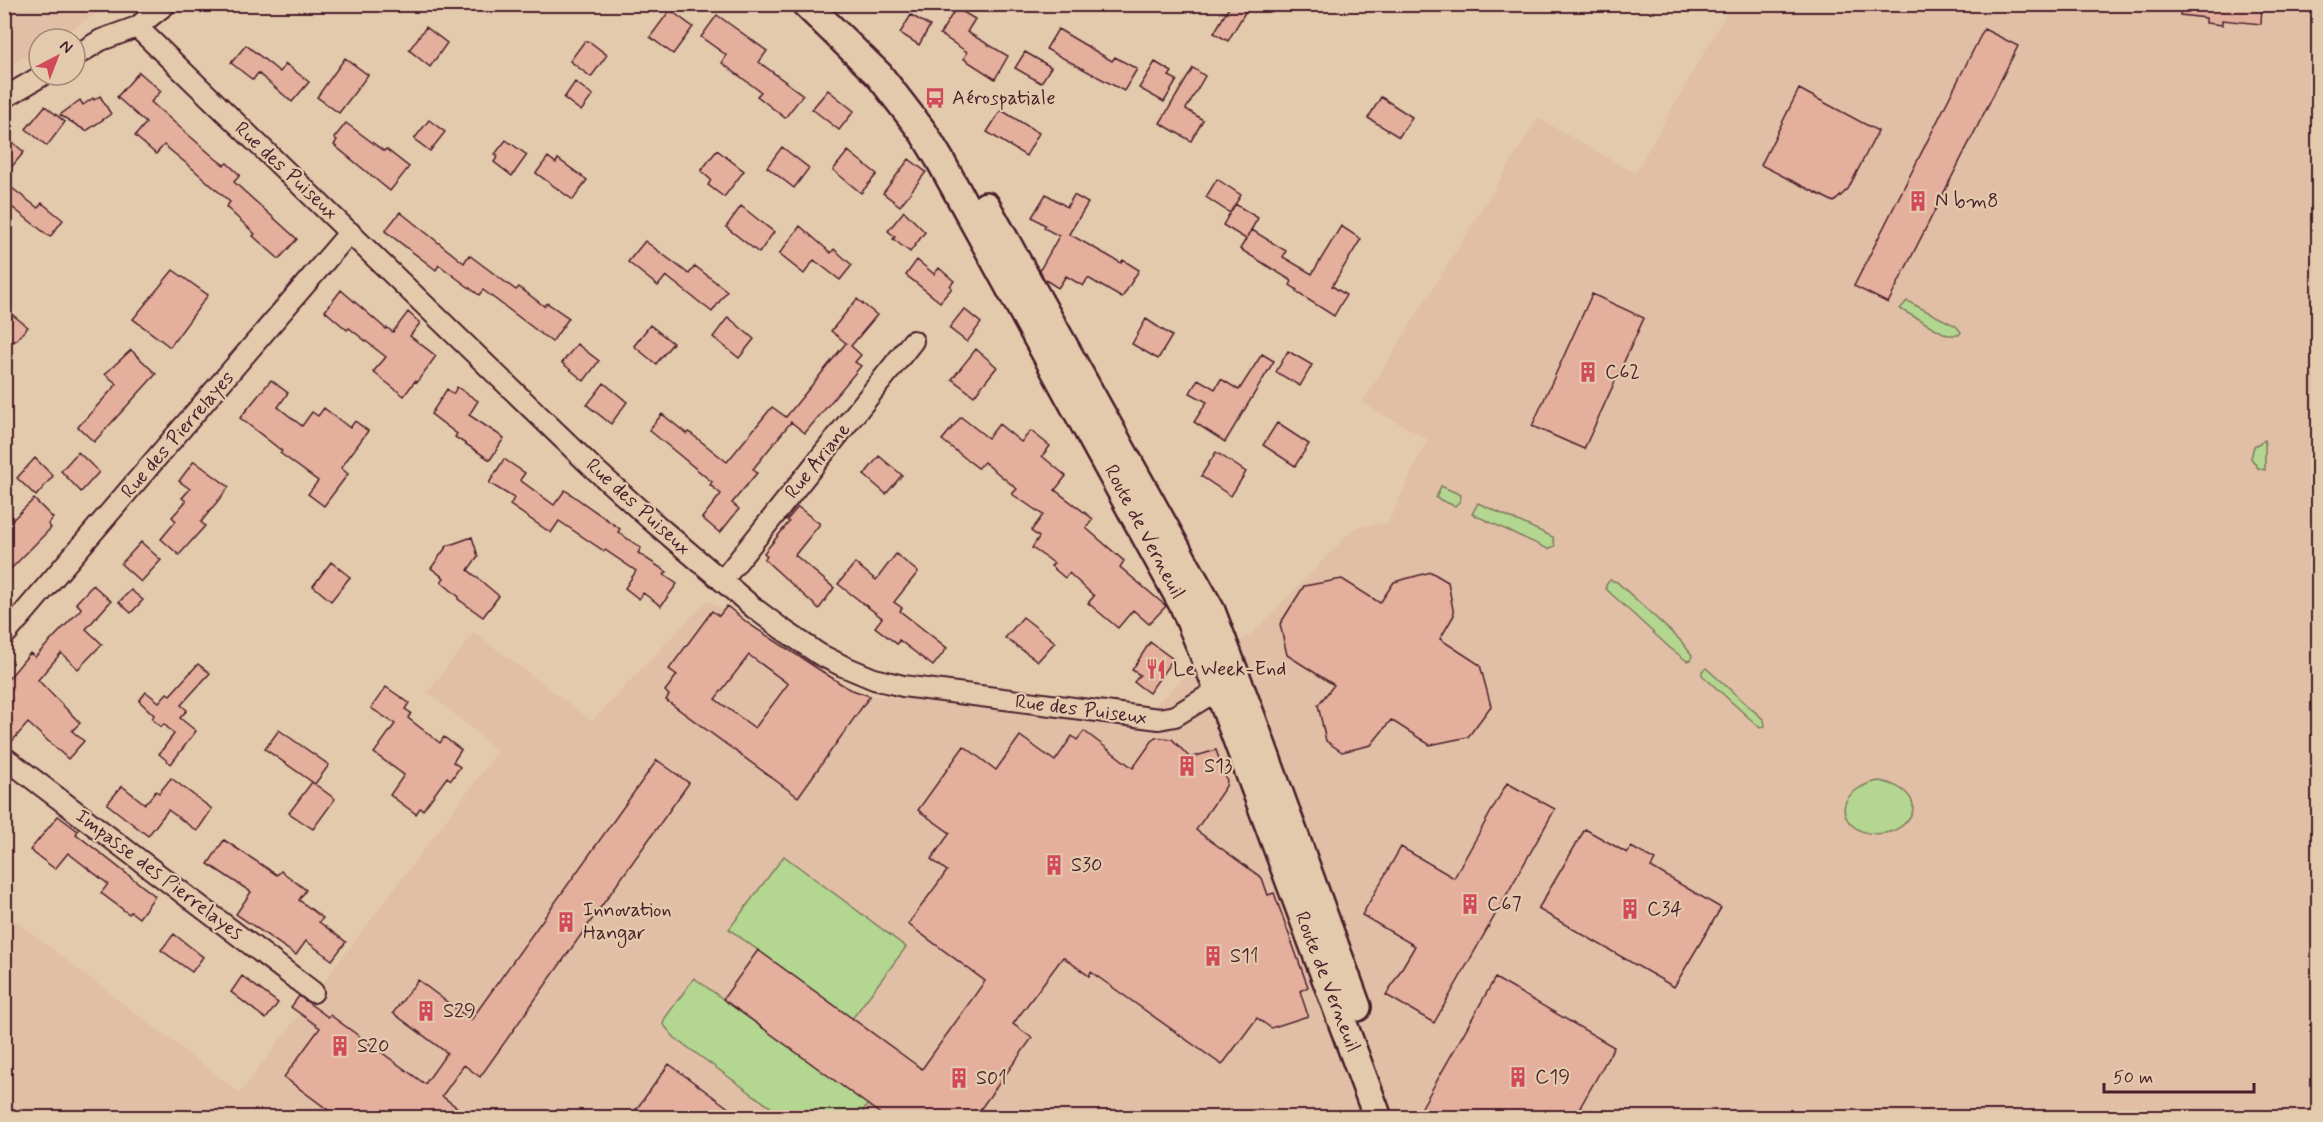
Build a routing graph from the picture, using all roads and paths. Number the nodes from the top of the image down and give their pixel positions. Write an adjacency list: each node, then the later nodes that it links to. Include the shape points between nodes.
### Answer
1 (166, 4): 4 (street)
2 (806, 4): 12 (main road, Route de Verneuil, via 884,81 940,160 1169,578)
3 (831, 4): 13 (main road, Route de Verneuil, via 898,72 941,129 1206,600)
4 (137, 27): 5 (street); 8 (street, Rue des Puiseux)
5 (87, 49)
6 (27, 84): 7 (street)
7 (4, 98)
8 (350, 232): 10 (street, Rue des Puiseux, via 590,465); 11 (street, Rue des Pierrelayes)
9 (913, 341): 10 (street, Rue Ariane)
10 (722, 581): 12 (street, Rue des Puiseux, via 819,654 874,679 903,686 1159,719 1175,716)
11 (4, 636)
12 (1219, 691): 13 (street, via 1229,695); 16 (main road, Route de Verneuil)
13 (1252, 719): 17 (main road, Route de Verneuil)
14 (4, 757): 15 (street, Impasse des Pierrelayes)
15 (313, 992)
16 (1378, 1118)
17 (1396, 1118)

